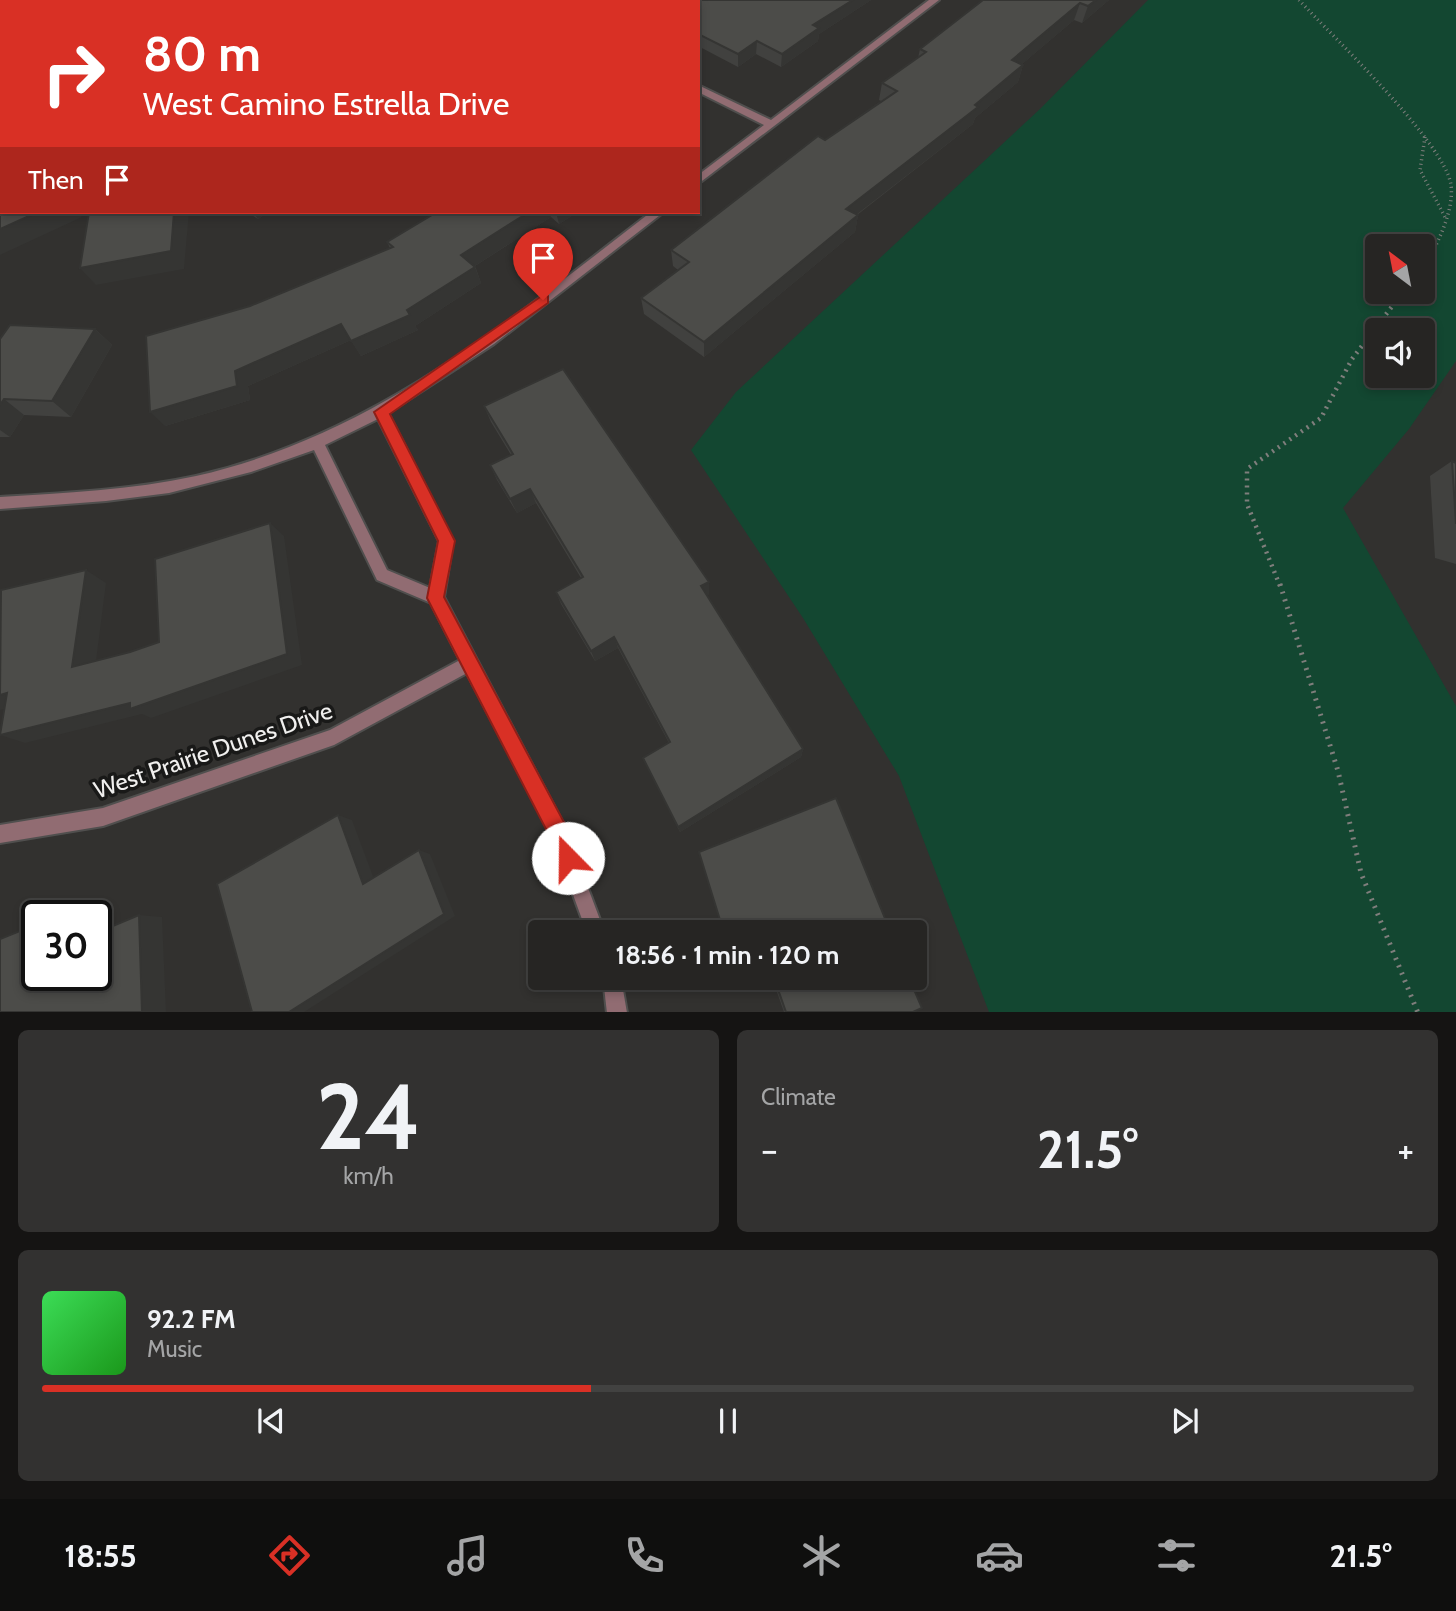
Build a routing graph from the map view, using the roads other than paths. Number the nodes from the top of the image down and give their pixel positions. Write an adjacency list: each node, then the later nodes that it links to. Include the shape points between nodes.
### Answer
1 (935, 0): 3 (street)
2 (700, 89): 3 (street)
3 (772, 125): 4 (street)
4 (700, 179)
5 (655, 214): 6 (street, via 503,330)
6 (381, 412): 7 (street); 9 (street, via 446,541)
7 (316, 441): 8 (street, via 236,470 169,487); 9 (street, via 382,575)
8 (0, 503)
9 (436, 598): 10 (street)
10 (469, 663): 11 (street, West Prairie Dunes Drive, via 334,737 103,817); 12 (street, via 559,833)
11 (0, 834)
12 (591, 920)
13 (614, 990): 14 (street)
14 (617, 1012)

